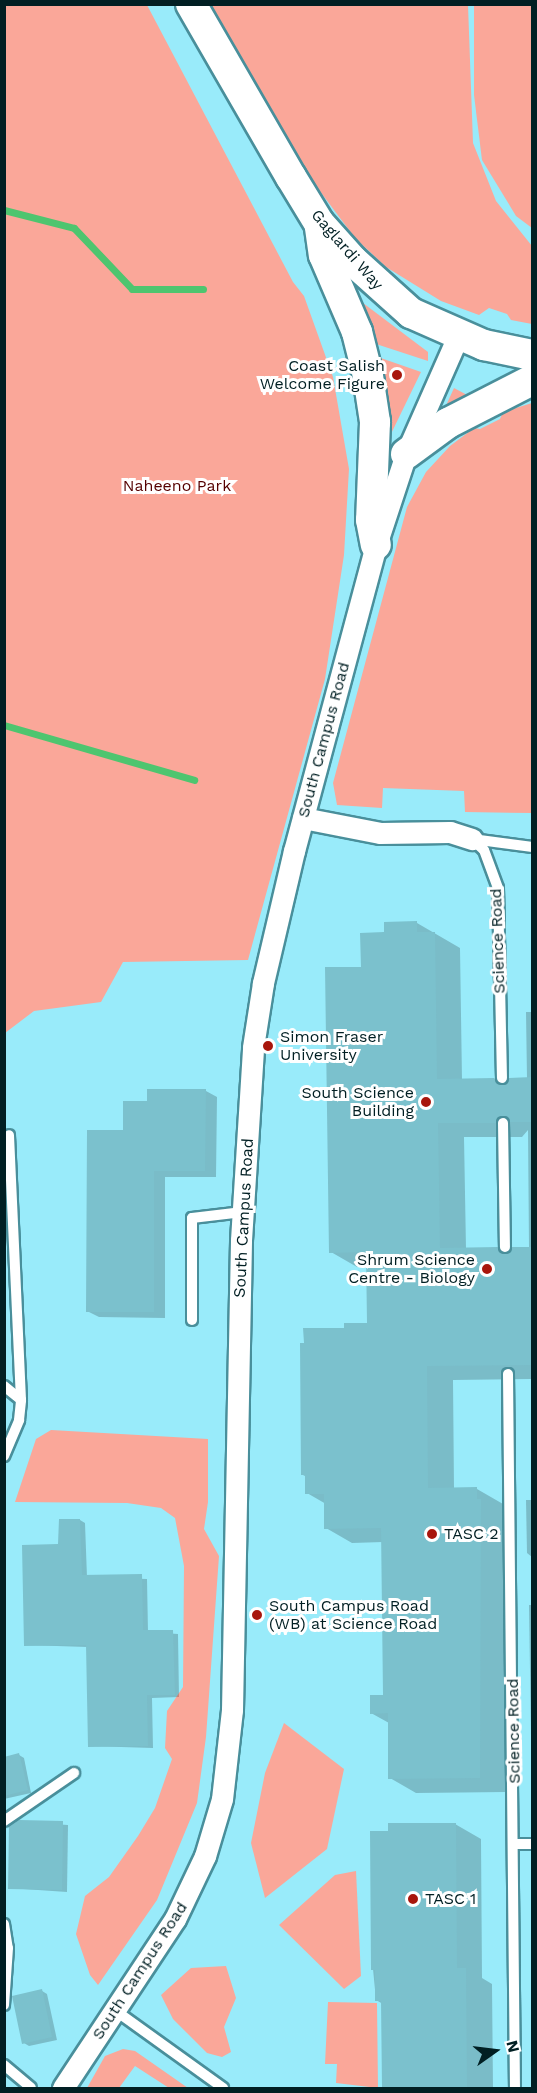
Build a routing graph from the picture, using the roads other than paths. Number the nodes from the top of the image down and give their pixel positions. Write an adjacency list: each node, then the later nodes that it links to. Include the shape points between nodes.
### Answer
1 (191, 4): 2 (street, Gaglardi Way)
2 (319, 222): 3 (street, Gaglardi Way, via 384,292 411,313); 7 (street, via 324,255 357,332 368,376 375,422 371,520)
3 (459, 334): 4 (street, Gaglardi Way, via 484,345); 6 (street, South Campus Road)
4 (532, 355)
5 (532, 380): 6 (street, via 456,418)
6 (405, 454): 7 (street, South Campus Road)
7 (376, 545): 8 (street, South Campus Road)
8 (303, 818): 9 (street, via 380,833 450,832); 14 (street, South Campus Road, via 263,983 254,1047)
9 (472, 839): 10 (lane); 11 (lane, Science Road, via 484,850 498,888)
10 (532, 847)
11 (502, 1078)
12 (502, 1122): 15 (lane)
13 (9, 1134): 19 (lane)
14 (243, 1212): 16 (lane, via 192,1218); 27 (street, South Campus Road, via 232,1710 222,1799 206,1856 189,1894)
15 (505, 1247)
16 (192, 1320)
17 (508, 1374): 23 (lane, Science Road)
18 (4, 1386): 19 (lane)
19 (21, 1400): 20 (lane, via 19,1420)
20 (4, 1456)
21 (74, 1773): 22 (lane)
22 (4, 1821)
23 (515, 1844): 24 (lane); 32 (lane, Science Road)
24 (532, 1844)
25 (4, 1924): 26 (lane, via 8,1948)
26 (4, 2004)
27 (116, 2011): 30 (street, South Campus Road); 31 (lane)
28 (4, 2065): 29 (lane)
29 (32, 2088)
30 (63, 2088)
31 (223, 2088)
32 (515, 2088)

